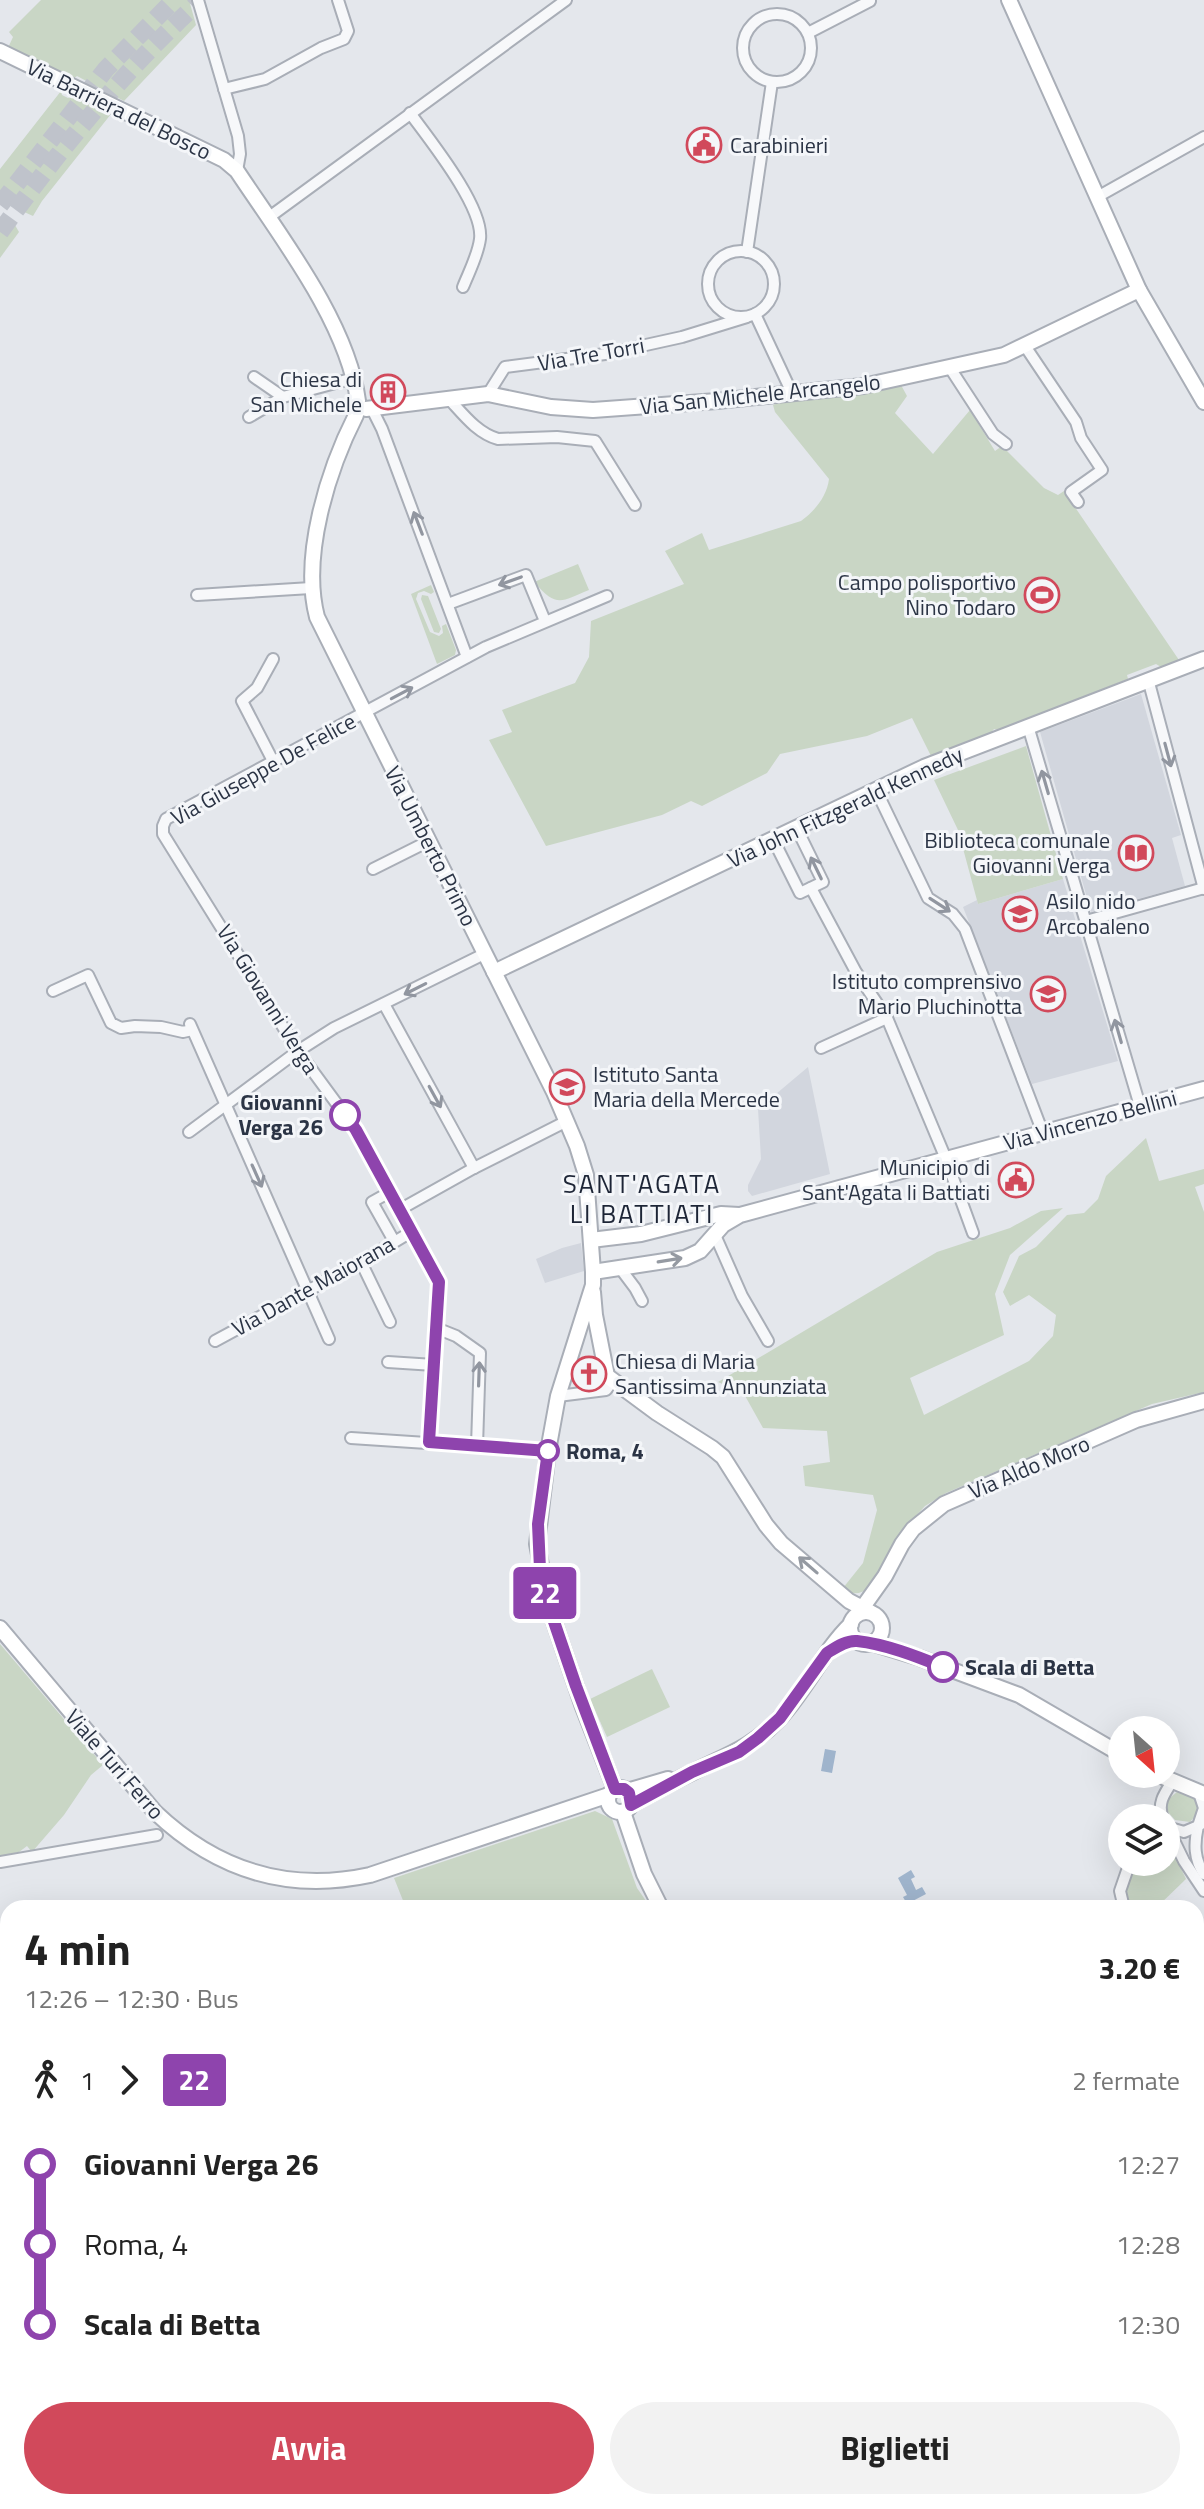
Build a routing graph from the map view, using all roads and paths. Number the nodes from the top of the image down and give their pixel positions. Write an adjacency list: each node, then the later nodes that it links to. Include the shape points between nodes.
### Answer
1 (198, 0): 9 (street)
2 (338, 0): 9 (street, via 348,31 344,39 265,79)
3 (566, 0): 10 (street)
4 (1009, 0): 13 (main road)
5 (870, 1): 6 (street)
6 (808, 33): 8 (street, via 808,64 793,79); 8 (street, via 801,23 780,14 750,28 744,38 745,61 751,71)
7 (0, 51): 12 (main road, Via Barriera del Bosco)
8 (772, 82): 15 (street)
9 (224, 89): 12 (street, via 238,136)
10 (410, 113): 14 (street); 16 (street, via 478,220 480,240)
11 (1204, 137): 13 (street)
12 (237, 171): 14 (main road)
13 (1099, 196): 17 (main road)
14 (268, 218): 24 (main road, via 323,304)
15 (747, 252): 18 (street, via 730,253 716,262 708,276); 19 (street, via 767,264 774,285 765,307)
16 (463, 287)
17 (1139, 290): 21 (main road, Via San Michele Arcangelo); 29 (main road)
18 (711, 300): 19 (street, via 723,312); 20 (street, via 713,317)
19 (751, 316): 20 (street, Via Tre Torri); 25 (street)
20 (707, 330): 26 (street, Via Tre Torri, via 605,354 505,367)
21 (1025, 346): 22 (main road, Via San Michele Arcangelo); 33 (street, via 1102,470 1071,492)
22 (950, 368): 25 (main road, Via San Michele Arcangelo, via 863,386); 32 (street, via 993,434)
23 (254, 377): 27 (street)
24 (354, 378): 27 (street); 30 (main road)
25 (792, 393): 26 (main road, Via San Michele Arcangelo, via 593,410)
26 (488, 394): 28 (main road, Via San Michele Arcangelo)
27 (283, 397): 31 (street)
28 (449, 399): 30 (main road, Via San Michele Arcangelo); 34 (street, via 490,437 595,441)
29 (1204, 402)
30 (363, 408): 35 (main road, Via Umberto Primo, via 323,500); 38 (street, one-way to 30, via 382,429)
31 (249, 417)
32 (1006, 444)
33 (1078, 502)
34 (635, 505)
35 (311, 588): 36 (street); 44 (main road, Via Umberto Primo, via 317,617)
36 (197, 595)
37 (607, 596): 39 (street, Via Giuseppe De Felice)
38 (446, 600): 39 (street, one-way to 38, via 526,575); 40 (street)
39 (545, 621): 40 (street, Via Giuseppe De Felice)
40 (467, 657): 44 (street, Via Giuseppe De Felice, one-way to 40)
41 (273, 659): 46 (street, via 257,688 242,701)
42 (1204, 659): 43 (main road, Via John Fitzgerald Kennedy)
43 (1148, 679): 45 (main road, Via John Fitzgerald Kennedy); 53 (street, one-way to 53)
44 (364, 713): 46 (street, Via Giuseppe De Felice); 51 (main road, Via Umberto Primo)
45 (1028, 726): 47 (main road, Via John Fitzgerald Kennedy); 55 (street, one-way to 45)
46 (273, 761): 48 (street, Via Giuseppe De Felice, via 166,819)
47 (876, 790): 49 (main road, Via John Fitzgerald Kennedy); 68 (street, one-way to 68, via 928,898 965,929)
48 (163, 826): 62 (street, Via Giovanni Verga, via 163,834)
49 (796, 827): 50 (main road, Via John Fitzgerald Kennedy); 54 (street, one-way to 49, via 823,882)
50 (773, 839): 54 (street, via 800,893); 57 (main road, Via John Fitzgerald Kennedy)
51 (429, 841): 52 (street); 56 (main road, Via Umberto Primo)
52 (373, 869)
53 (1204, 888): 55 (street)
54 (813, 891): 60 (street)
55 (1086, 921): 65 (street, one-way to 55)
56 (484, 954): 57 (main road, Via Umberto Primo); 59 (street, one-way to 59)
57 (494, 972): 66 (main road, Via Umberto Primo)
58 (53, 991): 64 (street, via 88,975 111,1023 183,1032 191,1027)
59 (384, 1004): 62 (street); 70 (street, one-way to 70)
60 (887, 1018): 61 (street); 69 (street)
61 (821, 1048)
62 (298, 1051): 64 (street); 71 (street, Via Giovanni Verga, via 356,1130)
63 (1204, 1089): 65 (main road, Via Vincenzo Bellini)
64 (225, 1105): 67 (street); 83 (street, one-way to 83)
65 (1140, 1106): 68 (main road, Via Vincenzo Bellini)
66 (567, 1121): 70 (street); 78 (main road, Via Umberto Primo, via 586,1175)
67 (189, 1132)
68 (1043, 1133): 69 (main road, Via Vincenzo Bellini)
69 (946, 1159): 74 (main road, Via Vincenzo Bellini); 77 (street)
70 (474, 1168): 72 (street)
71 (390, 1192): 72 (street, Via Giovanni Verga); 79 (street, via 372,1202)
72 (399, 1210): 75 (street, Via Giovanni Verga)
73 (713, 1215): 74 (main road); 76 (main road); 78 (main road, via 641,1234)
74 (740, 1215): 76 (main road)
75 (411, 1232): 79 (street, Via Dante Maiorana); 86 (street, Via Giovanni Verga, via 439,1282)
76 (717, 1233): 81 (main road, one-way to 76, via 685,1258); 89 (street, via 742,1296)
77 (973, 1233)
78 (591, 1240): 82 (main road, Via Umberto Primo)
79 (394, 1241): 80 (street, Via Dante Maiorana)
80 (361, 1262): 83 (street, Via Dante Maiorana); 85 (street)
81 (620, 1268): 82 (main road); 84 (street)
82 (593, 1278): 92 (main road, Via Umberto Primo, via 595,1315); 93 (main road)
83 (308, 1290): 87 (street); 88 (street, Via Dante Maiorana)
84 (642, 1301)
85 (390, 1322)
86 (436, 1328): 91 (street, Via Giovanni Verga); 97 (street, one-way to 86, via 480,1353)
87 (329, 1339)
88 (215, 1341)
89 (768, 1341)
90 (388, 1362): 91 (street)
91 (434, 1365): 96 (street, Via Giovanni Verga)
92 (610, 1379): 93 (street, via 606,1390); 101 (main road, one-way to 92, via 781,1543 723,1457)
93 (558, 1396): 98 (main road)
94 (1204, 1401): 99 (main road, Via Aldo Moro, via 1136,1420 944,1504 913,1529)
95 (351, 1438): 96 (street)
96 (429, 1442): 97 (street)
97 (477, 1446): 98 (street)
98 (548, 1451): 110 (main road, via 538,1524 540,1569)
99 (885, 1576): 100 (main road); 102 (main road)
100 (875, 1591): 101 (main road); 102 (main road)
101 (849, 1601): 102 (main road)
102 (867, 1617): 104 (main road, via 851,1634); 104 (main road, via 879,1638); 105 (main road, Viale Turi Ferro, via 836,1638); 106 (main road)
103 (0, 1628): 110 (main road, Viale Turi Ferro, via 175,1831 223,1861 265,1876 343,1881 575,1807)
104 (864, 1642): 105 (main road); 106 (main road)
105 (827, 1653): 110 (main road, Viale Turi Ferro, via 780,1718 739,1752)
106 (920, 1658): 107 (main road, via 1019,1695)
107 (1108, 1747)
108 (1180, 1785): 109 (main road)
109 (1202, 1793): 111 (street)
110 (619, 1800): 119 (main road)
111 (1201, 1824): 112 (street); 116 (street, via 1195,1849)
112 (1180, 1830)
113 (157, 1835): 115 (street)
114 (1180, 1854): 118 (street)
115 (0, 1862)
116 (1204, 1874)
117 (1125, 1876): 120 (street)
118 (1204, 1891)
119 (657, 1900)
120 (1122, 1900)

